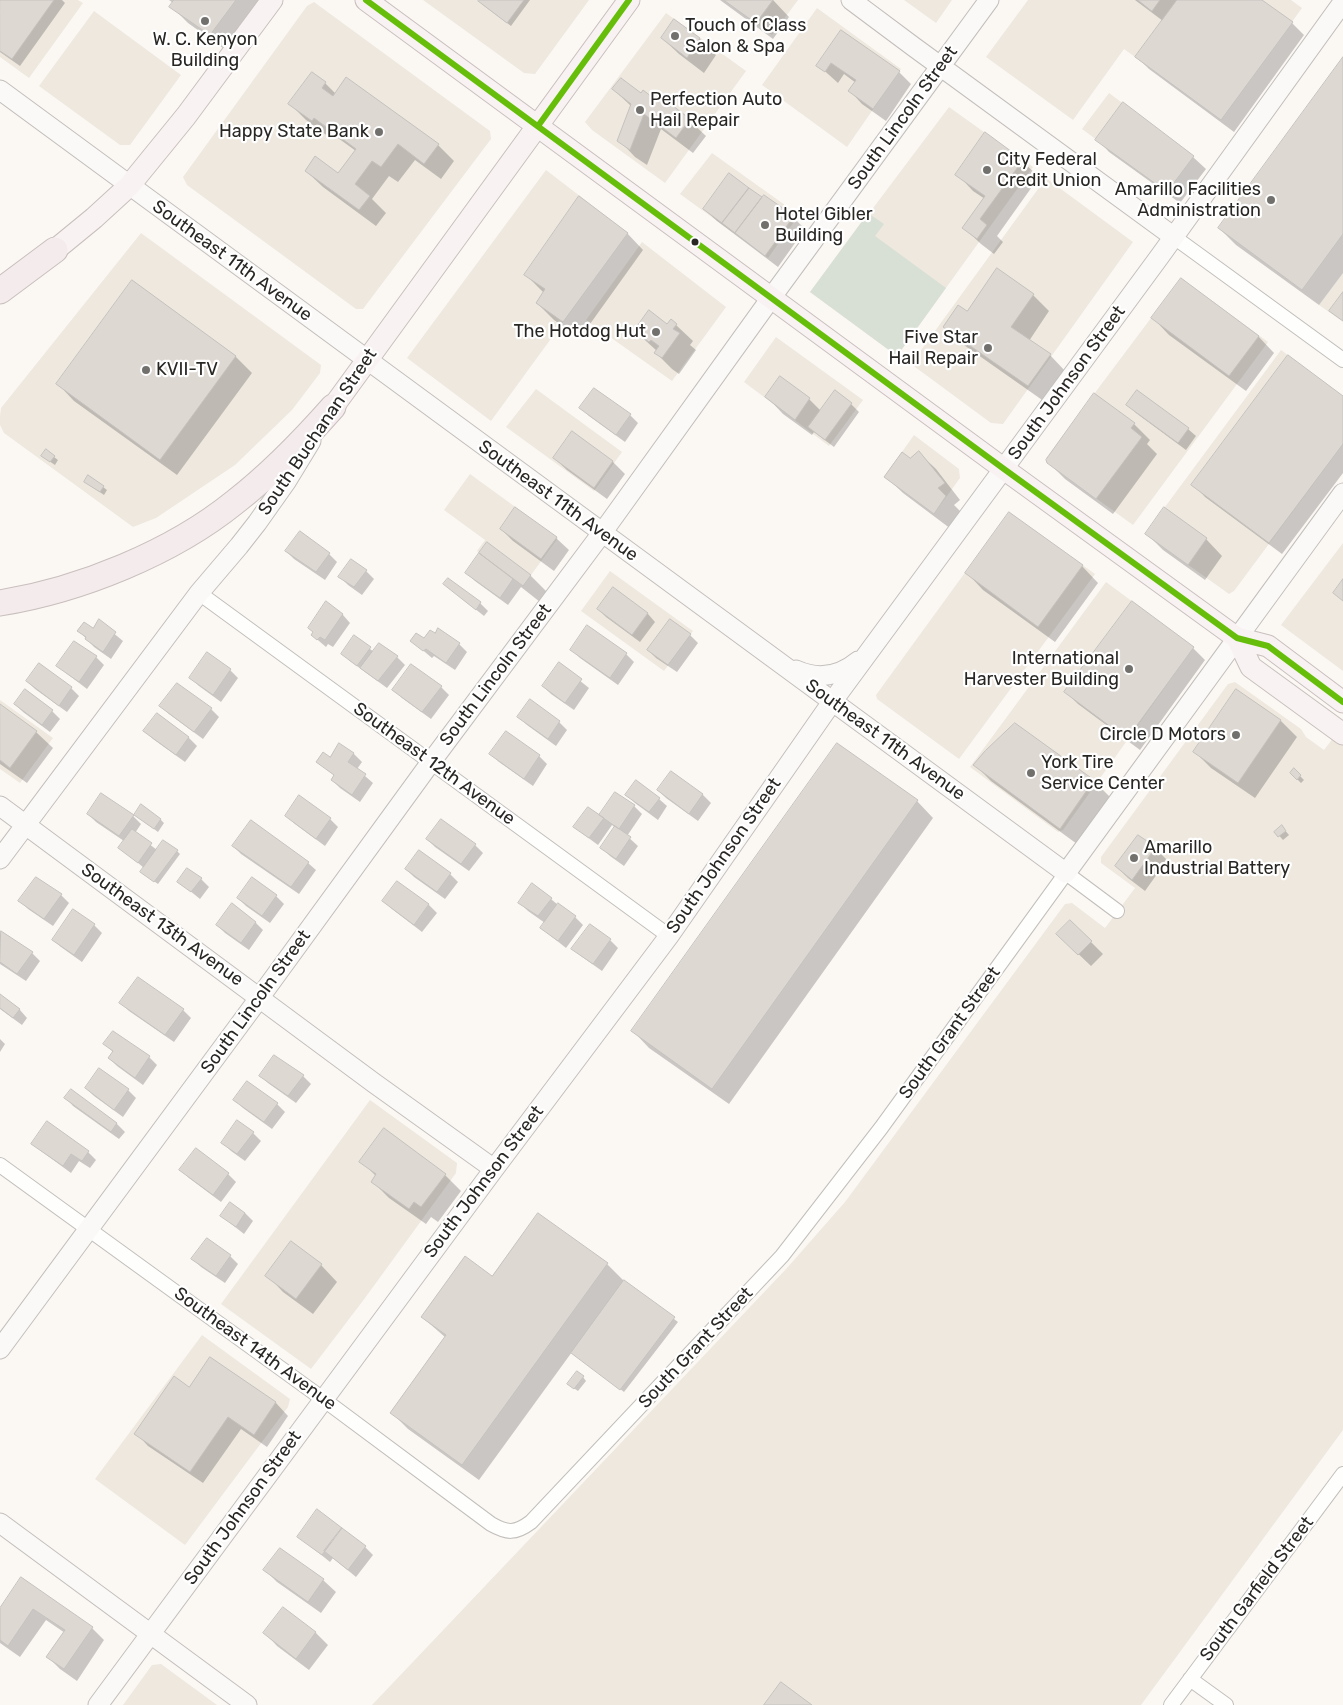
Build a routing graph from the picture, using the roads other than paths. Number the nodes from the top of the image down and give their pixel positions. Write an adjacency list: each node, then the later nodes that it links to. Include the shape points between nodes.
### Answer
1 (272, 0): 10 (main road, via 186,116)
2 (366, 0): 9 (main road)
3 (630, 0): 9 (main road, South Buchanan Street)
4 (852, 0): 7 (main road)
5 (989, 0): 7 (main road, South Lincoln Street)
6 (1343, 3): 11 (main road, South Johnson Street)
7 (940, 66): 11 (main road); 14 (main road, South Lincoln Street)
8 (0, 90): 10 (main road, Southeast 11th Avenue)
9 (538, 126): 14 (main road); 15 (main road, South Buchanan Street)
10 (129, 186): 12 (main road); 15 (main road, Southeast 11th Avenue)
11 (1174, 237): 16 (street); 18 (main road, South Johnson Street)
12 (55, 250): 13 (highway)
13 (0, 291)
14 (771, 298): 18 (main road); 20 (main road, South Lincoln Street)
15 (366, 359): 17 (main road, South Buchanan Street); 20 (main road, Southeast 11th Avenue)
16 (1343, 360)
17 (333, 406): 21 (main road, South Buchanan Street, via 257,523); 22 (highway, via 298,445 252,488 194,531 96,578)
18 (1004, 469): 23 (main road); 24 (main road, South Johnson Street)
19 (1343, 493): 23 (main road, South Grant Street)
20 (602, 533): 25 (main road, Southeast 11th Avenue); 29 (main road, South Lincoln Street)
21 (199, 593): 29 (street, Southeast 12th Avenue); 31 (main road, South Buchanan Street)
22 (0, 603)
23 (1237, 638): 27 (main road, via 1268,646); 28 (main road, via 1251,667); 33 (main road, South Grant Street)
24 (872, 648): 25 (main road, via 844,671 832,675 803,674); 26 (main road, South Johnson Street)
25 (771, 656): 26 (main road, Southeast 11th Avenue)
26 (832, 702): 33 (main road, Southeast 11th Avenue); 35 (main road, South Johnson Street)
27 (1343, 702)
28 (1343, 734)
29 (431, 762): 35 (street, Southeast 12th Avenue); 36 (main road, South Lincoln Street)
30 (0, 806): 31 (main road, Southeast 13th Avenue)
31 (25, 824): 32 (main road, South Buchanan Street); 36 (main road, Southeast 13th Avenue)
32 (0, 859)
33 (1066, 873): 34 (street, Southeast 11th Avenue); 44 (street, South Grant Street, via 881,1128 782,1256 530,1522 521,1529)
34 (1117, 910)
35 (669, 936): 38 (main road, South Johnson Street)
36 (260, 997): 38 (main road, Southeast 13th Avenue); 39 (main road, South Lincoln Street)
37 (0, 1165): 39 (street, Southeast 14th Avenue)
38 (494, 1169): 41 (main road, South Johnson Street)
39 (89, 1229): 40 (main road, South Lincoln Street); 41 (street, Southeast 14th Avenue)
40 (0, 1349)
41 (323, 1399): 44 (street, Southeast 14th Avenue, via 491,1524); 45 (main road, South Johnson Street)
42 (1343, 1474): 46 (street, South Garfield Street)
43 (0, 1523): 45 (main road)
44 (510, 1531)
45 (150, 1634): 47 (main road, South Johnson Street); 48 (main road)
46 (1190, 1679): 49 (street, South Garfield Street); 50 (street)
47 (98, 1705)
48 (247, 1705)
49 (1171, 1705)
50 (1226, 1705)

